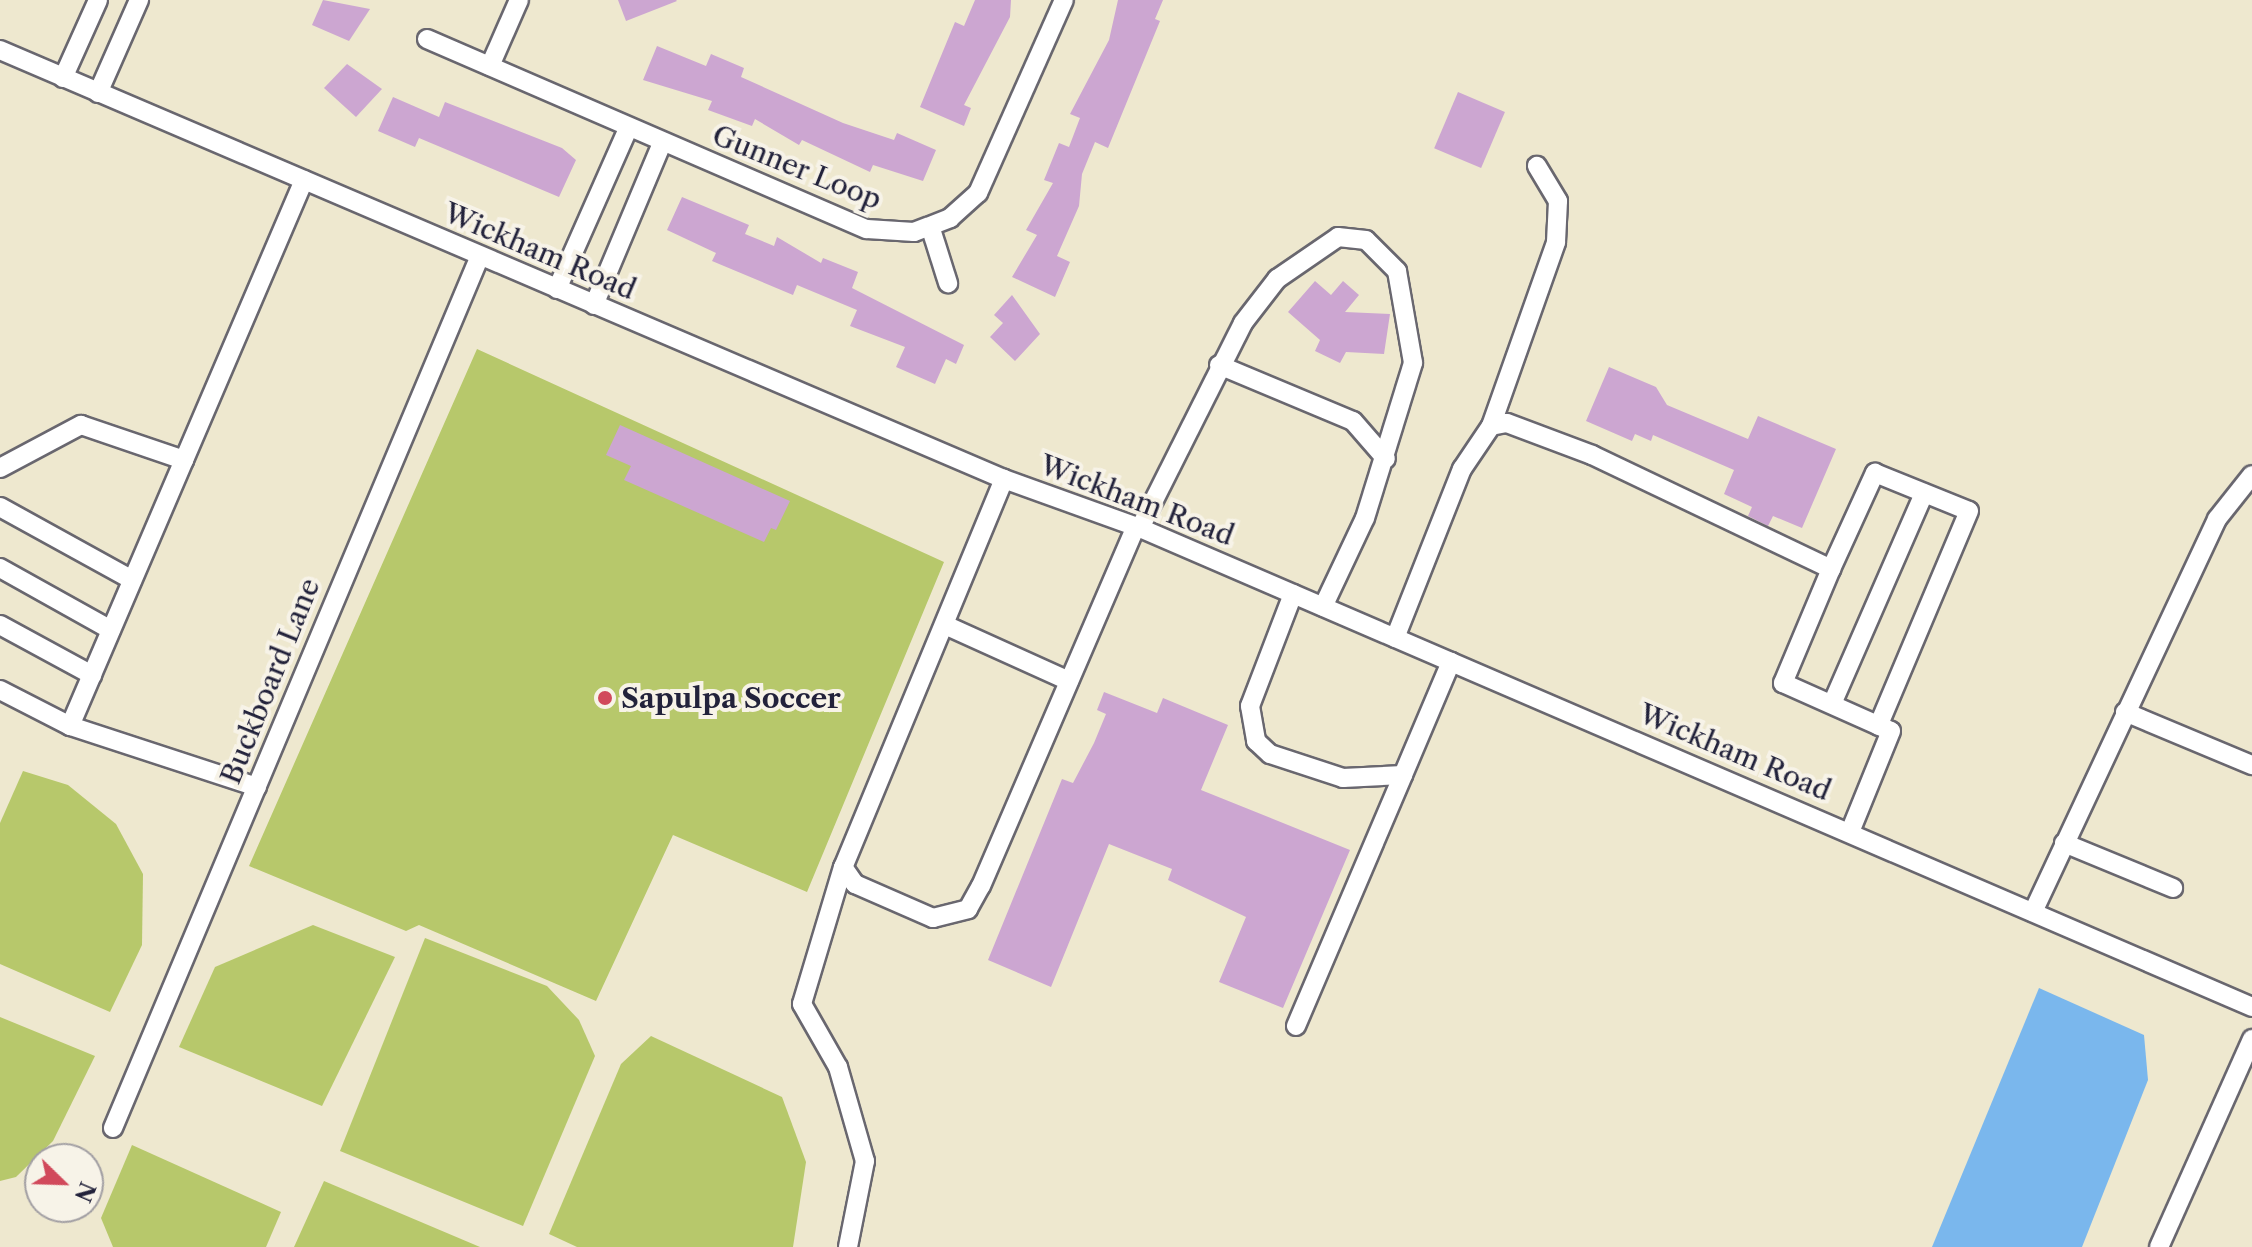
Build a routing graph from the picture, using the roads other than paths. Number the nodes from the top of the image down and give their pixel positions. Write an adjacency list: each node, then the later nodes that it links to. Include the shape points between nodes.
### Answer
1 (98, 0): 8 (street)
2 (139, 0): 9 (street)
3 (519, 0): 7 (street)
4 (1064, 0): 14 (street, via 991,172 964,207)
5 (427, 39): 7 (street, Gunner Loop)
6 (0, 50): 8 (street, Wickham Road)
7 (490, 66): 10 (street, Gunner Loop)
8 (63, 78): 9 (street, Wickham Road)
9 (98, 93): 13 (street, Wickham Road)
10 (628, 129): 11 (street, Gunner Loop); 17 (street)
11 (662, 143): 14 (street, Gunner Loop, via 867,229); 18 (street)
12 (1537, 166): 20 (street, via 1558,201 1556,242)
13 (304, 180): 15 (street, Wickham Road); 22 (street)
14 (931, 229): 16 (street)
15 (480, 256): 17 (street, Wickham Road); 48 (street, Buckboard Lane)
16 (948, 283)
17 (557, 289): 18 (street, Wickham Road)
18 (594, 305): 25 (street, Wickham Road)
19 (1219, 365): 21 (street, via 1353,421); 21 (street, via 1243,323 1288,269 1338,237 1366,240 1397,271 1412,351); 28 (street)
20 (1491, 426): 30 (street, via 1507,423 1592,455); 37 (street, via 1462,469)
21 (1386, 459): 33 (street)
22 (184, 460): 23 (street, via 81,425); 31 (street)
23 (0, 468)
24 (2252, 475): 43 (street, via 2217,519)
25 (1004, 479): 28 (street, Wickham Road); 35 (street)
26 (1924, 493): 30 (street, via 1875,473); 42 (street); 45 (street, via 1969,511)
27 (0, 507): 31 (street)
28 (1138, 527): 32 (street, Wickham Road); 40 (street)
29 (0, 568): 36 (street)
30 (1831, 569): 42 (street, via 1783,683)
31 (132, 580): 36 (street)
32 (1293, 594): 33 (street, Wickham Road); 47 (street, via 1250,706 1256,741 1270,754 1343,778)
33 (1323, 607): 37 (street, Wickham Road)
34 (0, 625): 39 (street)
35 (945, 625): 40 (street); 51 (street)
36 (111, 630): 39 (street)
37 (1395, 638): 38 (street, Wickham Road)
38 (1451, 662): 47 (street); 49 (street, Wickham Road)
39 (92, 675): 44 (street)
40 (1069, 681): 51 (street, via 968,909 933,918 855,884)
41 (0, 690): 44 (street)
42 (1832, 704): 45 (street)
43 (2125, 712): 46 (street); 50 (street)
44 (70, 726): 48 (street)
45 (1878, 726): 49 (street, via 1891,731)
46 (2252, 765)
47 (1403, 775): 55 (street)
48 (257, 787): 57 (street, Buckboard Lane)
49 (1850, 832): 53 (street, Wickham Road)
50 (2064, 843): 52 (street); 53 (street)
51 (843, 867): 58 (street, via 802,1004 838,1067 865,1161)
52 (2173, 888)
53 (2033, 912): 54 (street, Wickham Road)
54 (2252, 1007)
55 (1296, 1026)
56 (2252, 1039): 59 (street)
57 (113, 1128)
58 (848, 1247)
59 (2159, 1247)

